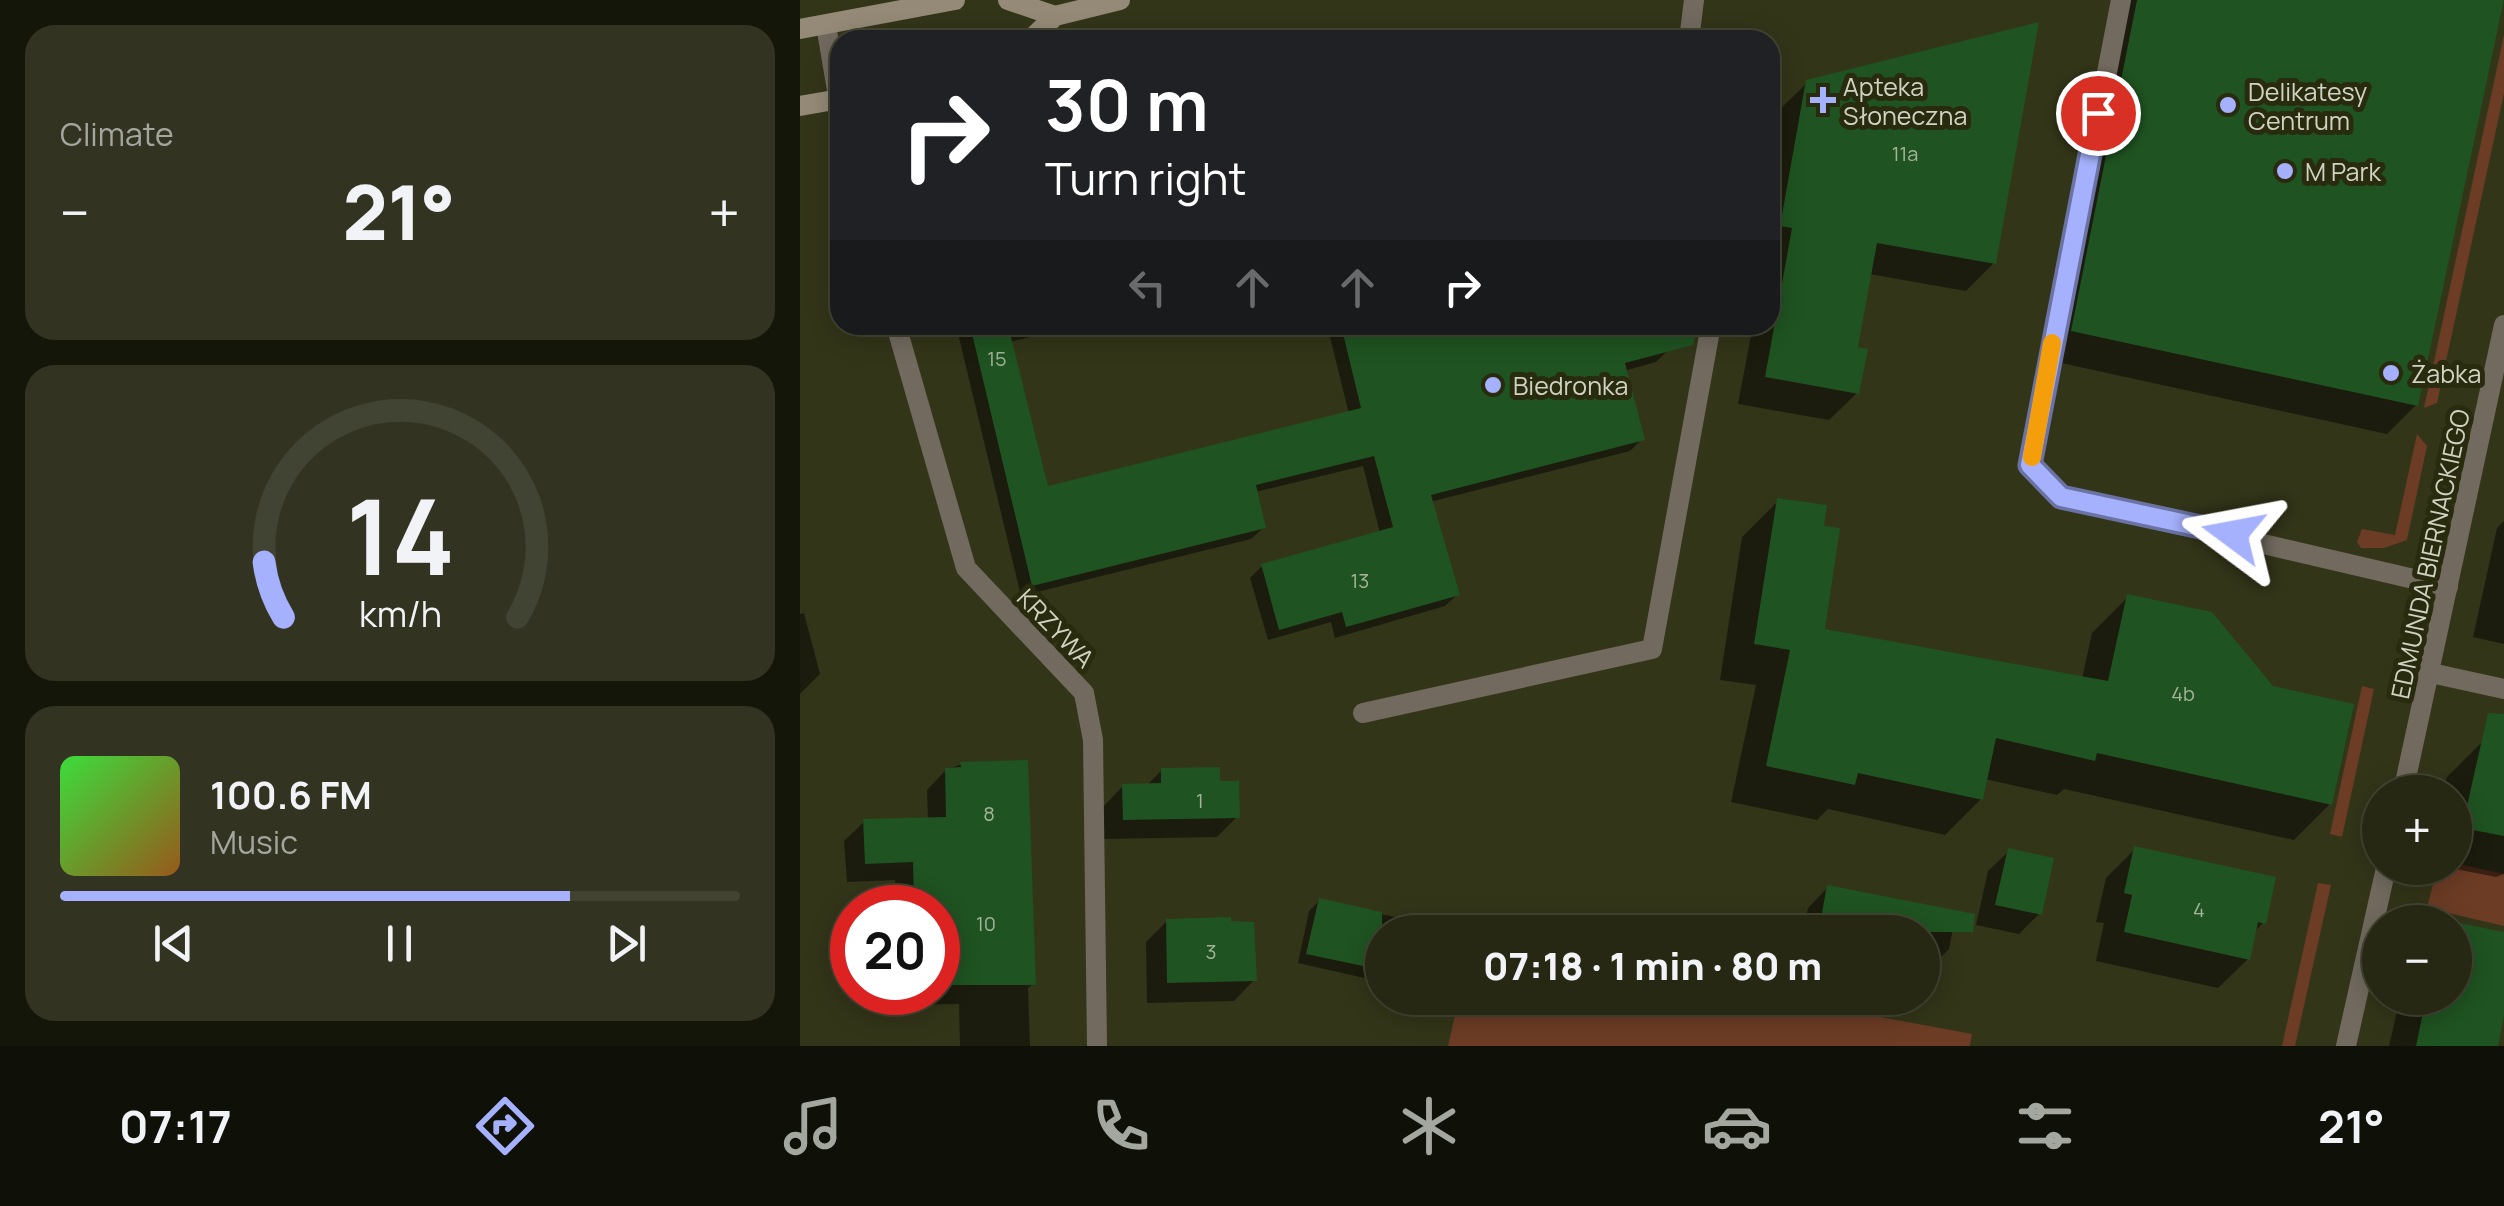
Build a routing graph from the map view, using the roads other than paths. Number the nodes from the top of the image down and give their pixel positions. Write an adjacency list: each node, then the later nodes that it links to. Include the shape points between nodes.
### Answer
1 (955, 0): 7 (street)
2 (1008, 0): 6 (street)
3 (1120, 0): 6 (street)
4 (1694, 0): 10 (street)
5 (2120, 0): 18 (street, via 2030,465 2061,497)
6 (1055, 16): 9 (street)
7 (826, 26): 8 (street); 11 (street)
8 (800, 29)
9 (1040, 30)
10 (1690, 30)
11 (830, 49)
12 (830, 103): 13 (street)
13 (800, 106)
14 (2504, 325): 17 (street, EDMUNDA BIERNACKIEGO)
15 (899, 335): 24 (street, KRZYWA, via 966,568 1084,693 1093,740)
16 (1709, 335): 21 (street, via 1652,648)
17 (2501, 354): 18 (street, EDMUNDA BIERNACKIEGO)
18 (2448, 586): 19 (street, EDMUNDA BIERNACKIEGO)
19 (2431, 672): 20 (street); 22 (street, EDMUNDA BIERNACKIEGO)
20 (2504, 689)
21 (1364, 714)
22 (2407, 775)
23 (2382, 885): 25 (street)
24 (1098, 1046)
25 (2346, 1046)

